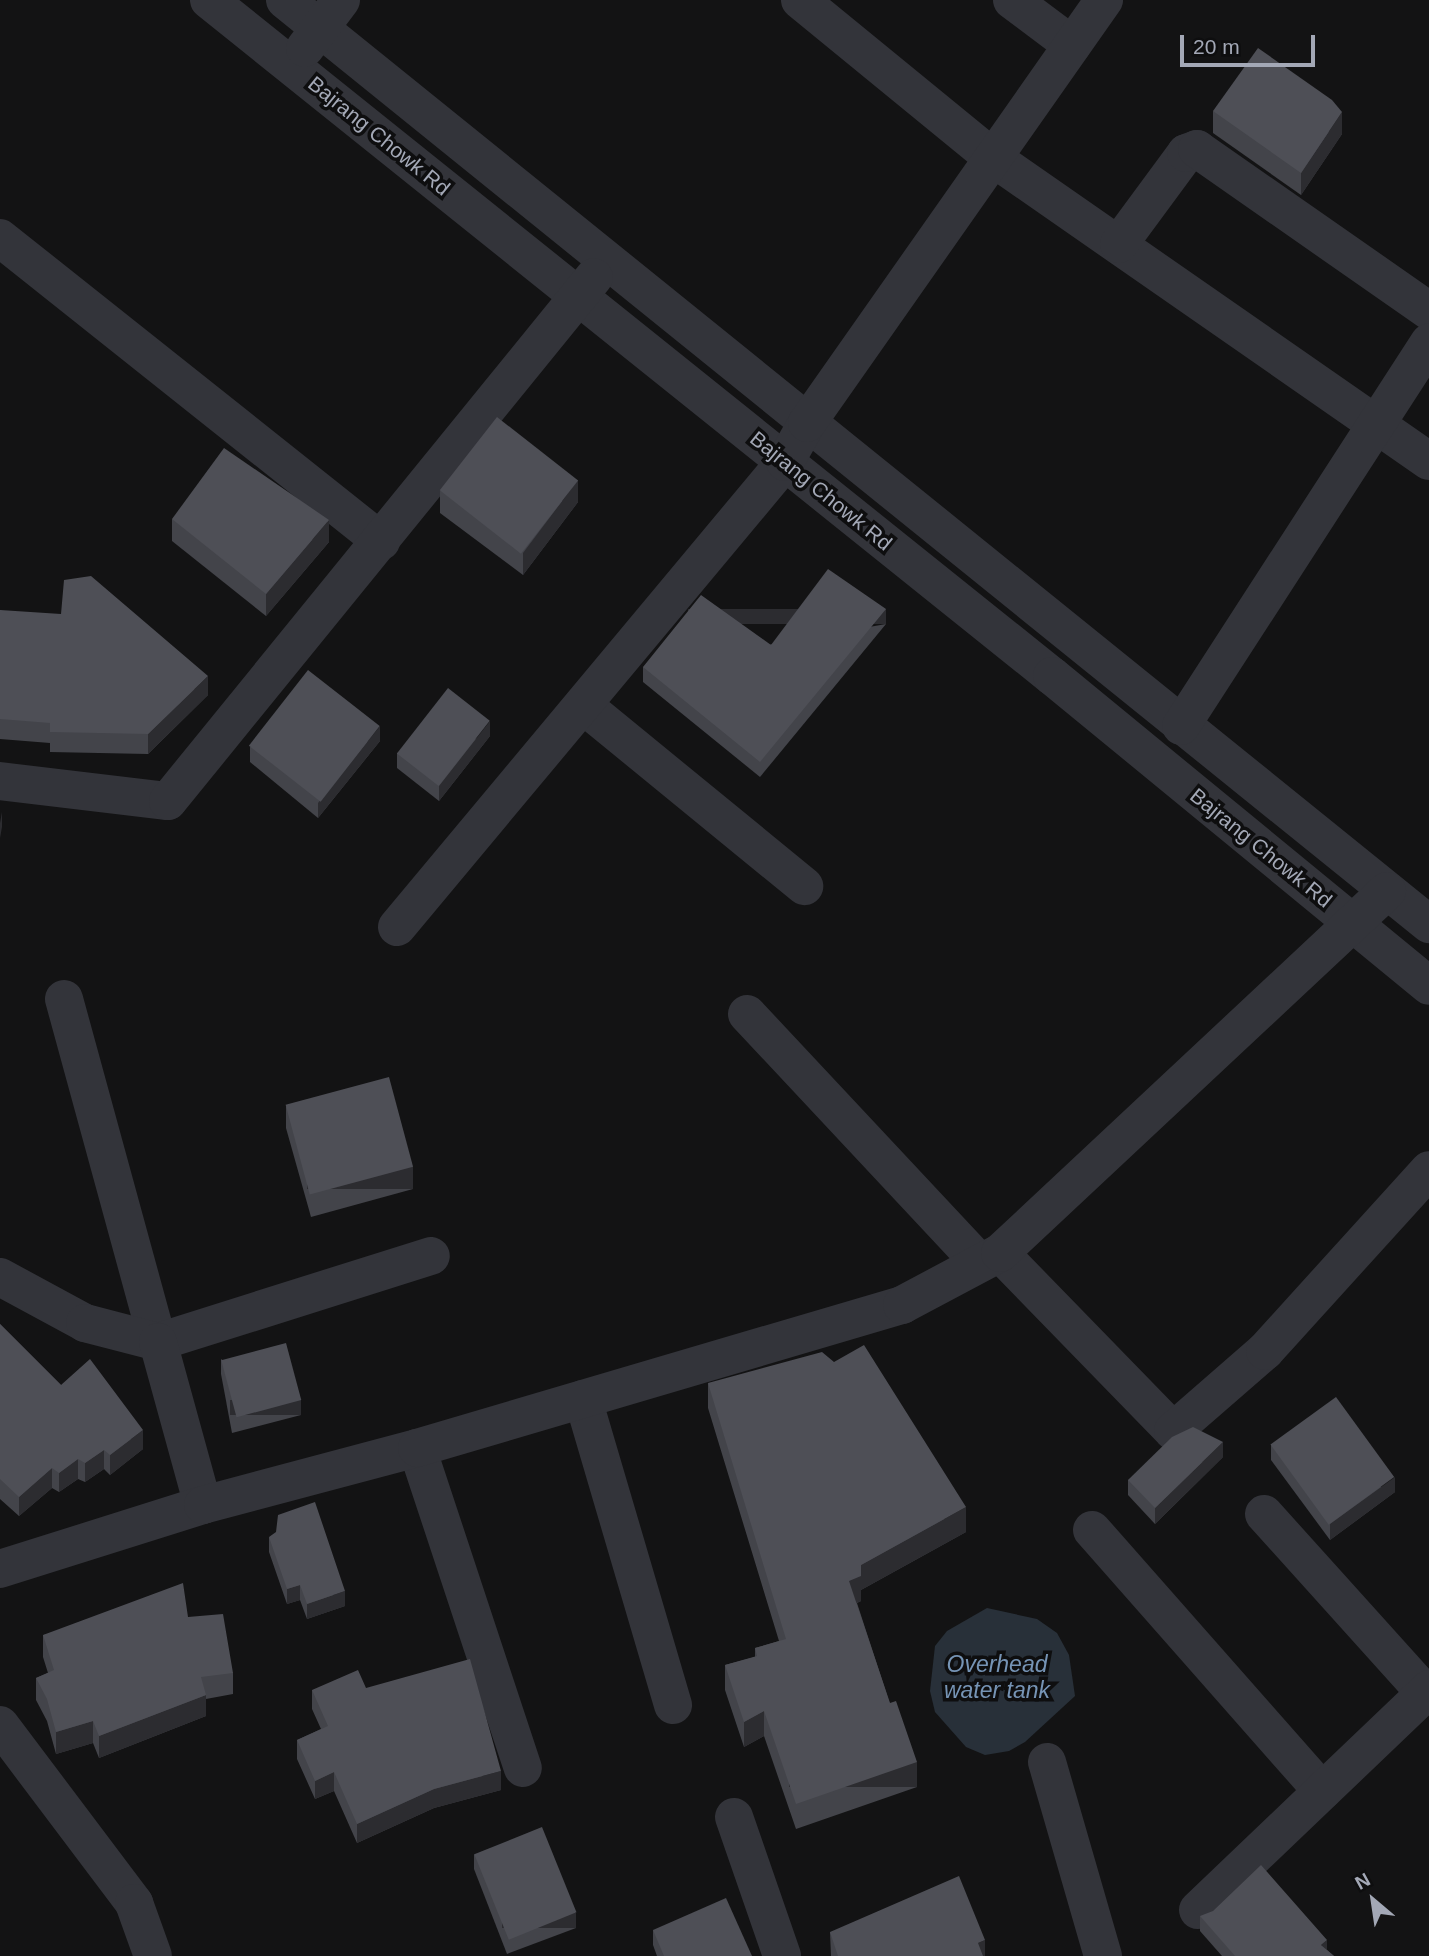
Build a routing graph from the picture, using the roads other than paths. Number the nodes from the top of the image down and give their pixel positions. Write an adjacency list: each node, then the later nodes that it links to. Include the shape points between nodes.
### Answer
1 (209, 0): 8 (street, Bajrang Chowk Rd)
2 (285, 0): 6 (street)
3 (800, 0): 9 (street)
4 (1012, 0): 7 (street)
5 (1104, 0): 7 (street)
6 (330, 14): 8 (street); 12 (street)
7 (1072, 45): 9 (street)
8 (292, 66): 13 (street, Bajrang Chowk Rd)
9 (993, 158): 11 (street); 16 (street)
10 (0, 238): 20 (street)
11 (1119, 244): 14 (street, via 1186,153 1197,149); 17 (street)
12 (606, 261): 13 (street); 16 (street)
13 (580, 297): 19 (street, Bajrang Chowk Rd); 20 (street)
14 (1429, 311)
15 (1429, 342): 17 (street)
16 (807, 423): 19 (street); 22 (street)
17 (1377, 424): 18 (street); 22 (street)
18 (1429, 460)
19 (785, 462): 21 (street); 26 (street, Bajrang Chowk Rd)
20 (381, 541): 23 (street, via 169,802)
21 (583, 705): 24 (street); 28 (street)
22 (1181, 726): 25 (street)
23 (0, 781)
24 (804, 886)
25 (1387, 891): 26 (street); 27 (street)
26 (1353, 924): 29 (street, Bajrang Chowk Rd); 34 (street)
27 (1429, 924)
28 (397, 927)
29 (1429, 986)
30 (64, 999): 36 (street)
31 (747, 1014): 34 (street)
32 (1429, 1170): 34 (street, via 1265,1351 1173,1431)
33 (431, 1256): 36 (street)
34 (990, 1258): 37 (street, via 902,1305)
35 (0, 1278): 36 (street, via 85,1323)
36 (159, 1342): 39 (street)
37 (583, 1399): 38 (street); 44 (street)
38 (417, 1448): 39 (street); 47 (street)
39 (203, 1505): 42 (street)
40 (1264, 1514): 43 (street)
41 (1092, 1530): 48 (street)
42 (0, 1569)
43 (1427, 1691): 48 (street)
44 (673, 1705)
45 (0, 1726): 51 (street, via 134,1903)
46 (1047, 1762): 53 (street)
47 (523, 1768)
48 (1322, 1791): 50 (street)
49 (734, 1817): 52 (street)
50 (1198, 1910)
51 (153, 1956)
52 (782, 1956)
53 (1103, 1956)

